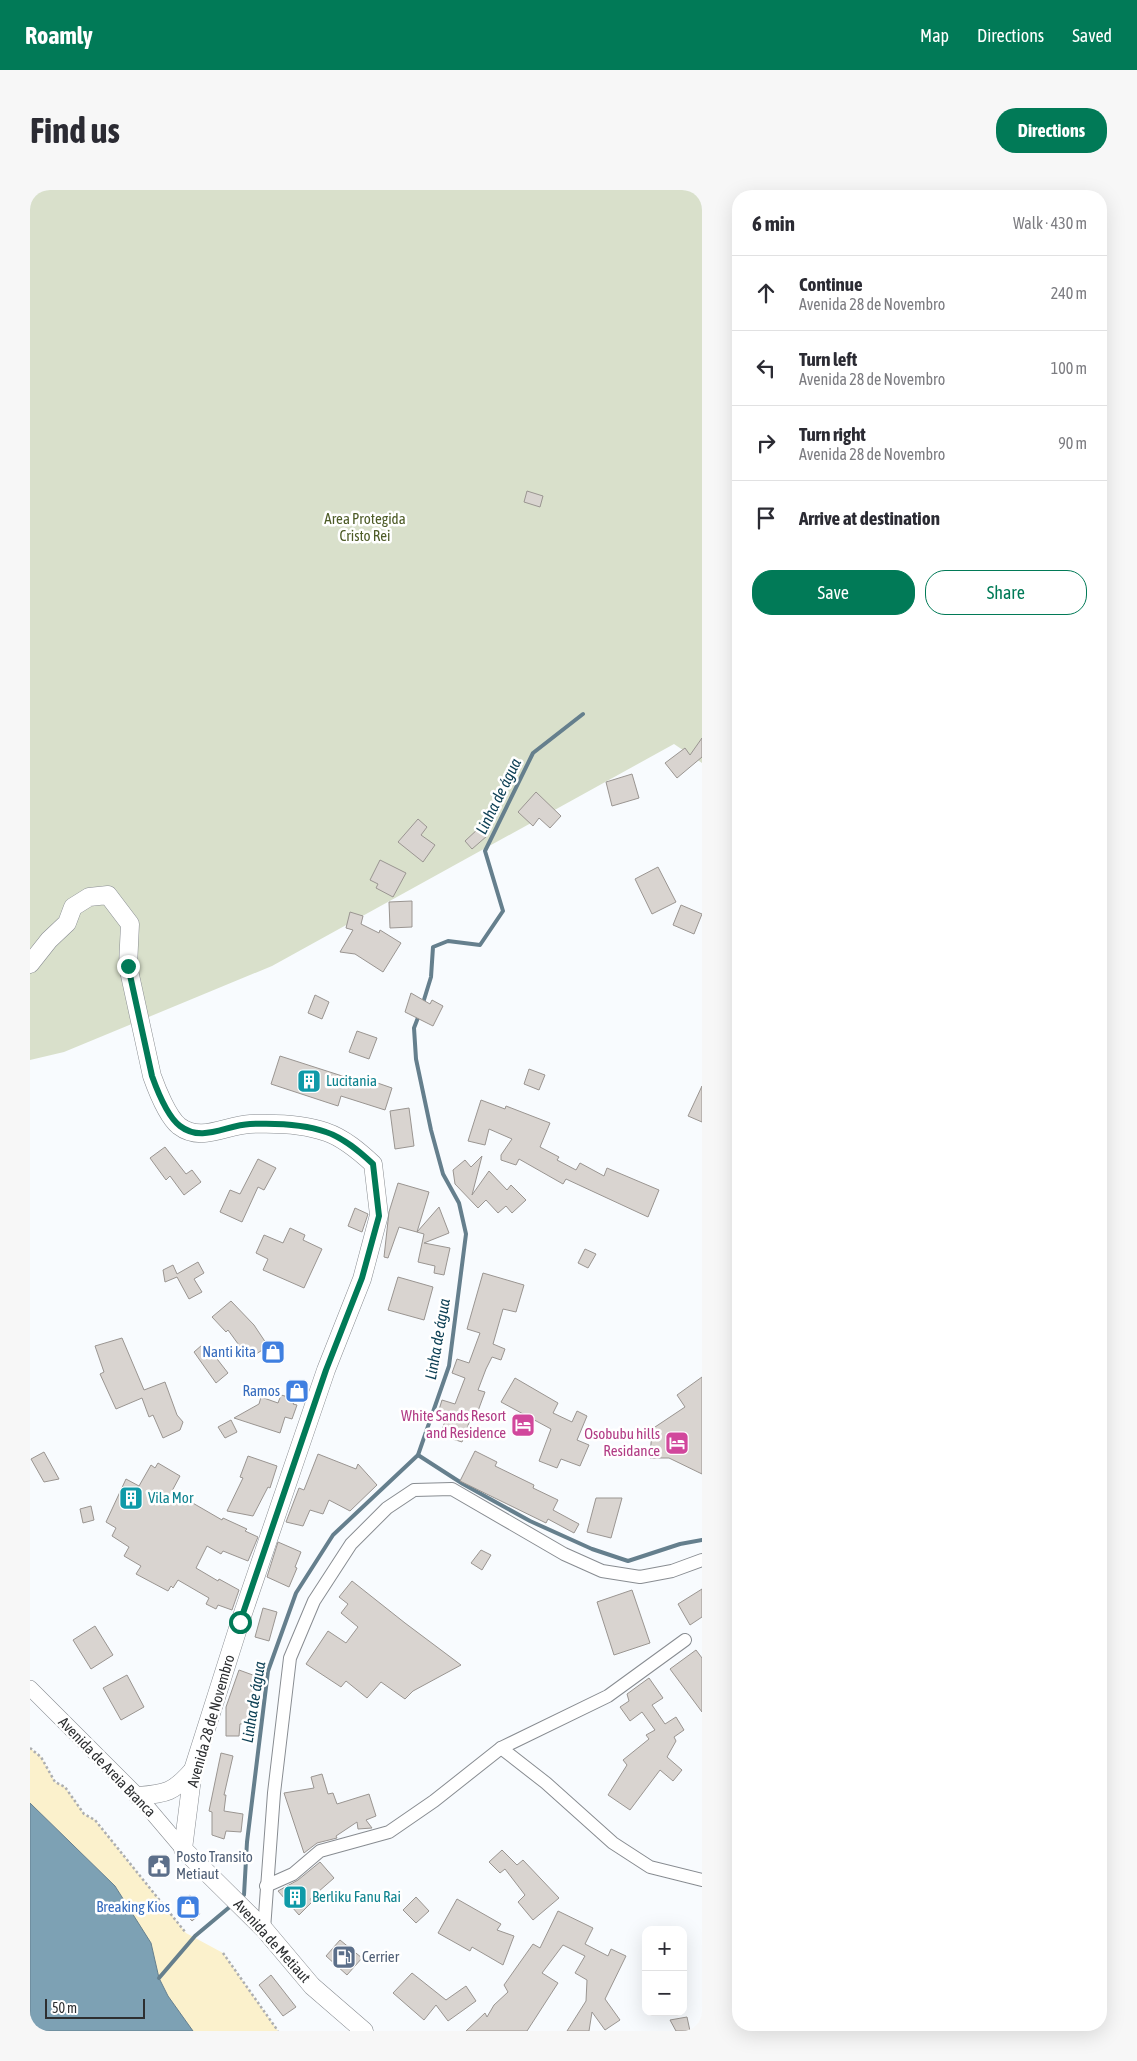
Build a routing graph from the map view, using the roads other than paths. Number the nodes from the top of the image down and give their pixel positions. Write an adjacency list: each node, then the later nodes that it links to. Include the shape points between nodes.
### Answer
1 (30, 964): 6 (main road, Avenida 28 de Novembro, via 67,923 73,907 89,897 108,895 130,924 128,966 152,1076 158,1093 179,1126 199,1134 249,1124 310,1128 326,1132 356,1148 373,1164 379,1216 362,1278 320,1388)
2 (702, 1560): 10 (street, via 672,1571 640,1577 602,1571 564,1554 452,1489 414,1490 388,1508 350,1544 314,1601 290,1658)
3 (685, 1640): 5 (street, via 608,1696)
4 (30, 1688): 7 (street, Avenida de Areia Branca)
5 (501, 1748): 9 (street, via 613,1843 650,1867); 10 (street, via 389,1832 320,1851 292,1874)
6 (193, 1770): 7 (main road, via 178,1787 162,1795); 8 (main road, Avenida 28 de Novembro)
7 (138, 1796): 8 (street, Avenida de Areia Branca)
8 (183, 1848): 11 (main road, Avenida de Metiaut)
9 (702, 1880)
10 (266, 1886): 11 (street)
11 (259, 1924): 12 (main road, Avenida de Metiaut, via 312,1986)
12 (364, 2031)

